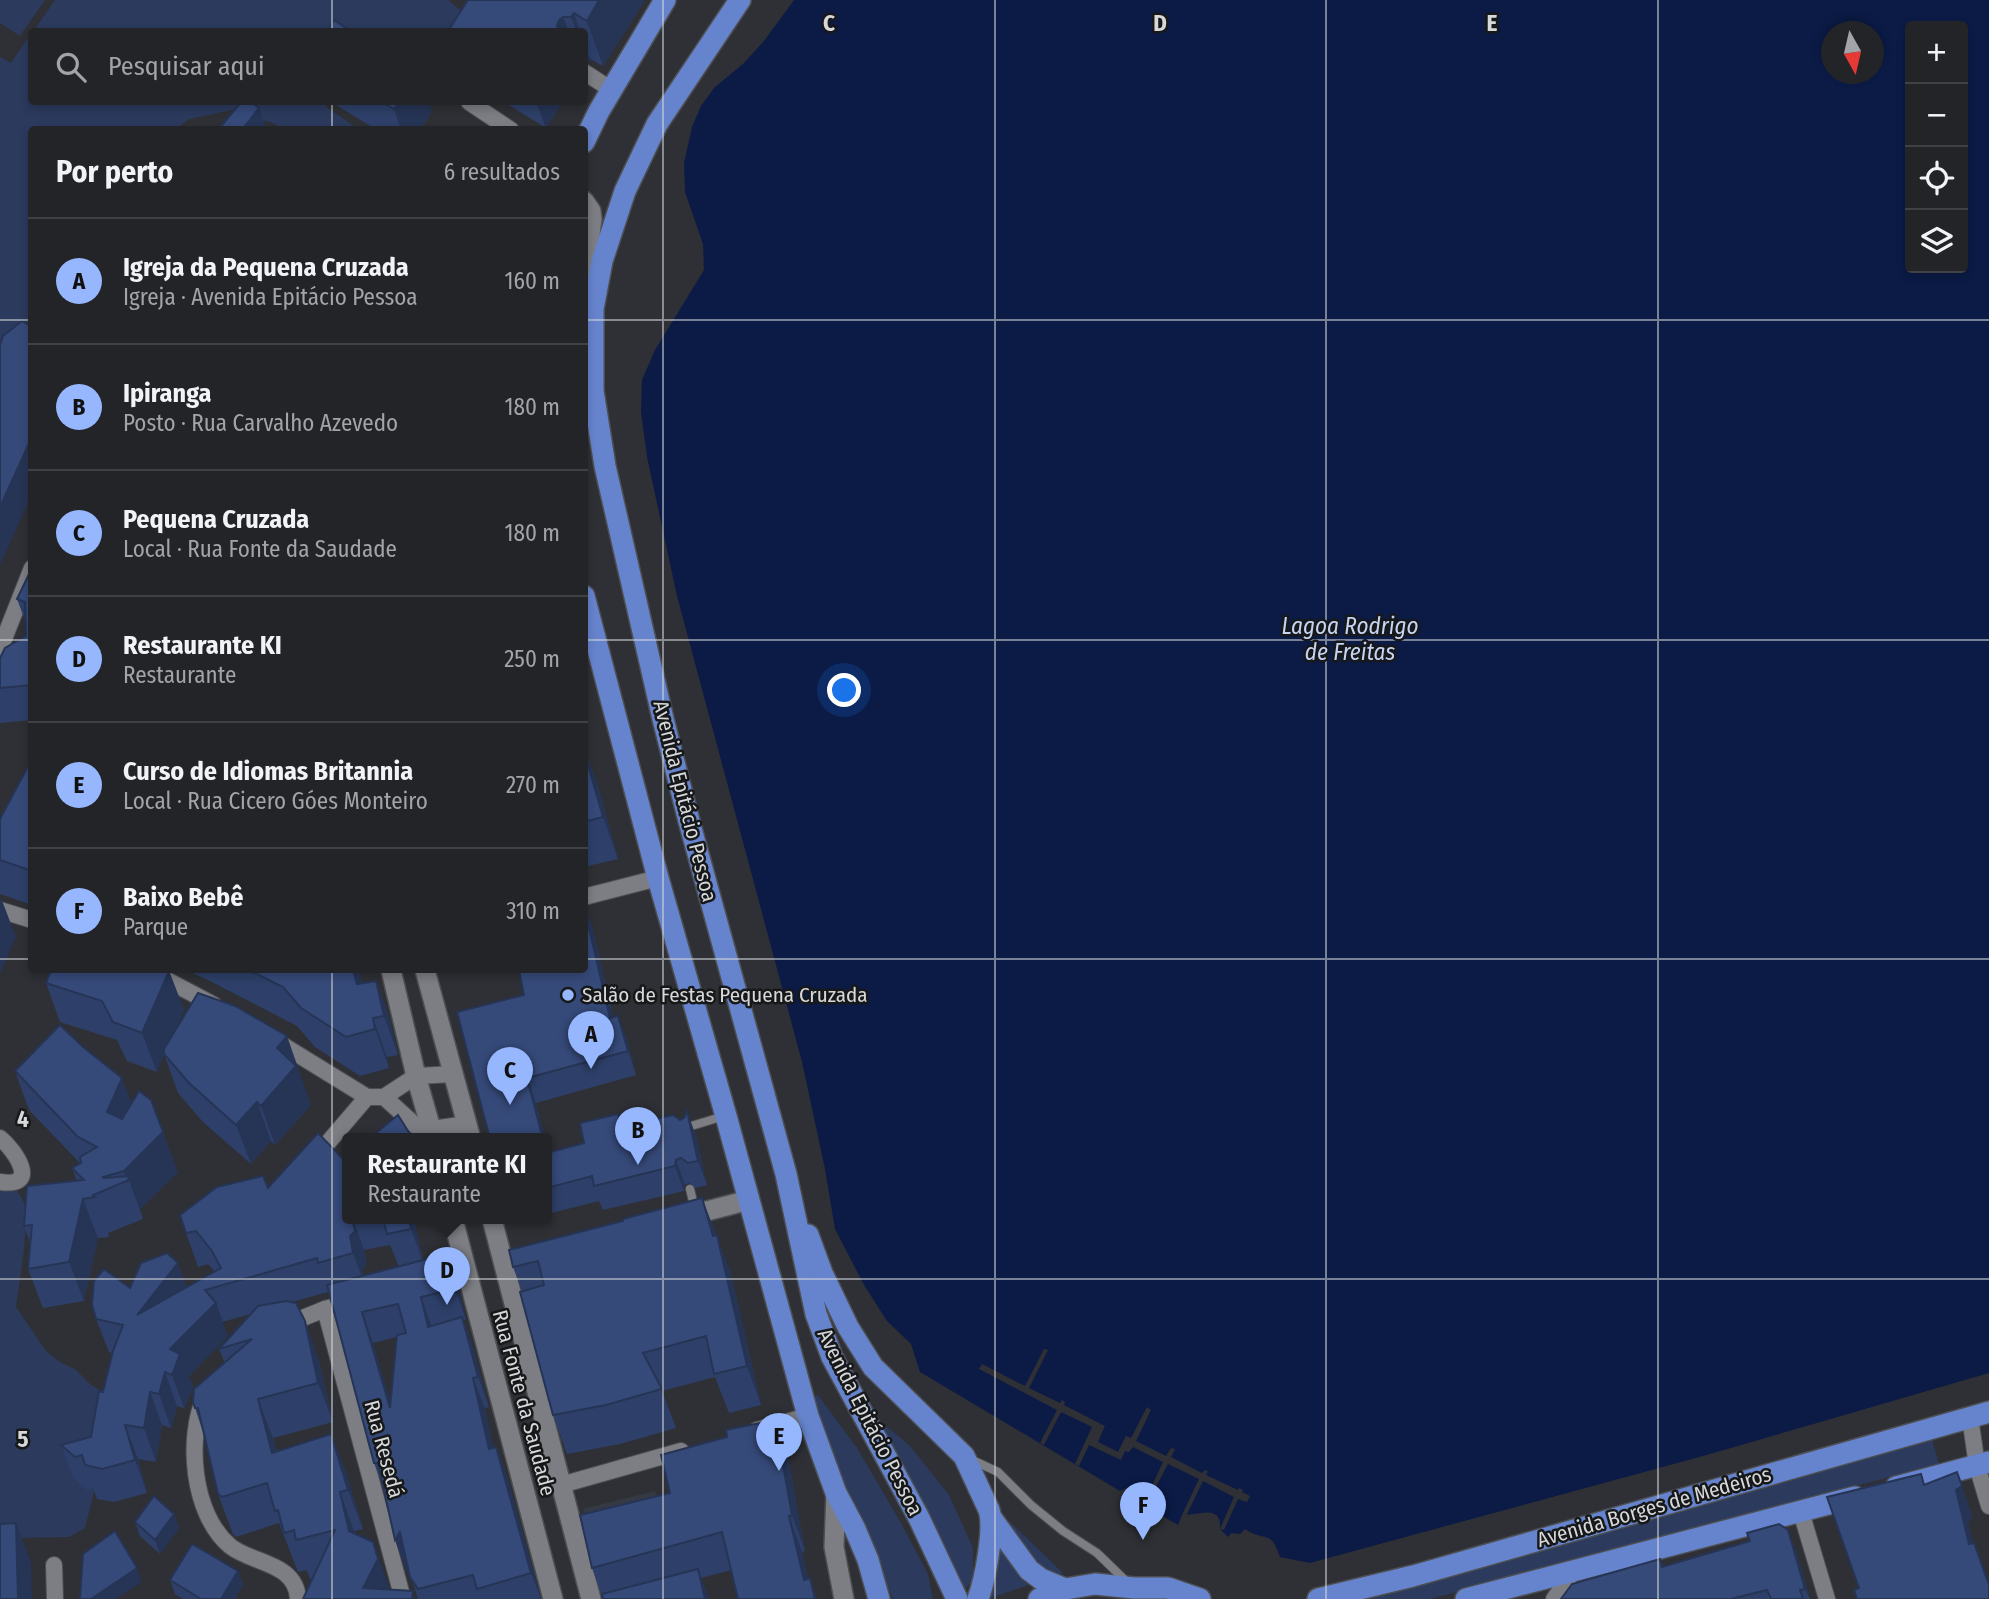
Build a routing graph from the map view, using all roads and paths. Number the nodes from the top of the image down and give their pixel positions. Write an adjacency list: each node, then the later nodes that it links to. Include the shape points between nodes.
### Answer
1 (665, 0): 4 (highway)
2 (740, 0): 11 (highway, Avenida Epitácio Pessoa, via 657,124 625,191 602,261 593,309)
3 (588, 75): 4 (street)
4 (612, 90): 7 (highway)
5 (473, 105): 6 (street)
6 (506, 126)
7 (588, 135)
8 (588, 207): 9 (street, via 592,219)
9 (588, 250)
10 (588, 379): 11 (street)
11 (593, 391): 37 (highway, Avenida Epitácio Pessoa, via 605,466 663,719)
12 (28, 578): 14 (street)
13 (588, 611): 15 (highway, Avenida Epitácio Pessoa)
14 (0, 649)
15 (657, 878): 16 (street); 27 (highway, Avenida Epitácio Pessoa)
16 (588, 896)
17 (0, 910): 18 (street)
18 (28, 919)
19 (154, 973): 22 (street)
20 (392, 973): 25 (street)
21 (426, 973): 24 (street)
22 (229, 1014)
23 (262, 1032): 26 (street)
24 (454, 1074): 25 (street); 29 (street)
25 (416, 1076): 26 (street); 32 (street)
26 (376, 1097): 31 (street); 36 (street)
27 (726, 1115): 28 (lane); 40 (highway, Avenida Epitácio Pessoa)
28 (688, 1127): 30 (lane); 35 (lane)
29 (469, 1131): 33 (street)
30 (675, 1131)
31 (431, 1133)
32 (433, 1133)
33 (445, 1133)
34 (0, 1138): 38 (street, via 16,1154 23,1171 14,1181)
35 (688, 1138)
36 (302, 1167)
37 (786, 1174): 53 (highway, via 822,1273 873,1367); 71 (highway, Avenida Epitácio Pessoa, via 816,1314 832,1357)
38 (0, 1182)
39 (690, 1189): 41 (lane)
40 (749, 1200): 41 (street); 50 (highway, Avenida Epitácio Pessoa)
41 (695, 1214): 42 (street)
42 (670, 1221)
43 (454, 1224): 67 (street, Rua Fonte da Saudade, via 459,1274)
44 (494, 1224): 55 (street, Rua Fonte da Saudade, via 510,1260)
45 (364, 1299): 46 (street)
46 (326, 1309): 47 (street); 66 (street, Rua Resedá)
47 (272, 1331)
48 (212, 1383): 65 (street, via 201,1405 194,1438 197,1484 211,1520 227,1544 285,1573)
49 (1980, 1415): 54 (street); 75 (highway, Avenida Borges de Medeiros)
50 (808, 1416): 51 (street); 56 (highway, Avenida Epitácio Pessoa)
51 (743, 1434)
52 (691, 1449): 55 (street)
53 (964, 1456): 59 (highway); 62 (lane, via 998,1472 1031,1505 1097,1553)
54 (1983, 1464): 57 (street); 58 (highway, Avenida Borges de Medeiros)
55 (561, 1485): 68 (street, Rua Fonte da Saudade)
56 (836, 1493): 69 (street, via 834,1547); 70 (highway, Avenida Epitácio Pessoa, via 868,1560)
57 (1989, 1506)
58 (1801, 1511): 61 (highway, Avenida Borges de Medeiros); 78 (street)
59 (992, 1519): 63 (highway, via 1029,1570); 72 (highway)
60 (54, 1565): 64 (street)
61 (1573, 1572): 76 (highway, Avenida Borges de Medeiros); 77 (street)
62 (1134, 1588): 63 (highway, via 1095,1584); 74 (highway, via 1168,1588)
63 (1065, 1589): 73 (highway)
64 (55, 1599)
65 (298, 1599)
66 (402, 1599)
67 (553, 1599)
68 (591, 1599)
69 (844, 1599)
70 (879, 1599)
71 (957, 1599)
72 (978, 1599)
73 (1039, 1599)
74 (1200, 1599)
75 (1318, 1599)
76 (1466, 1599)
77 (1554, 1599)
78 (1827, 1599)

